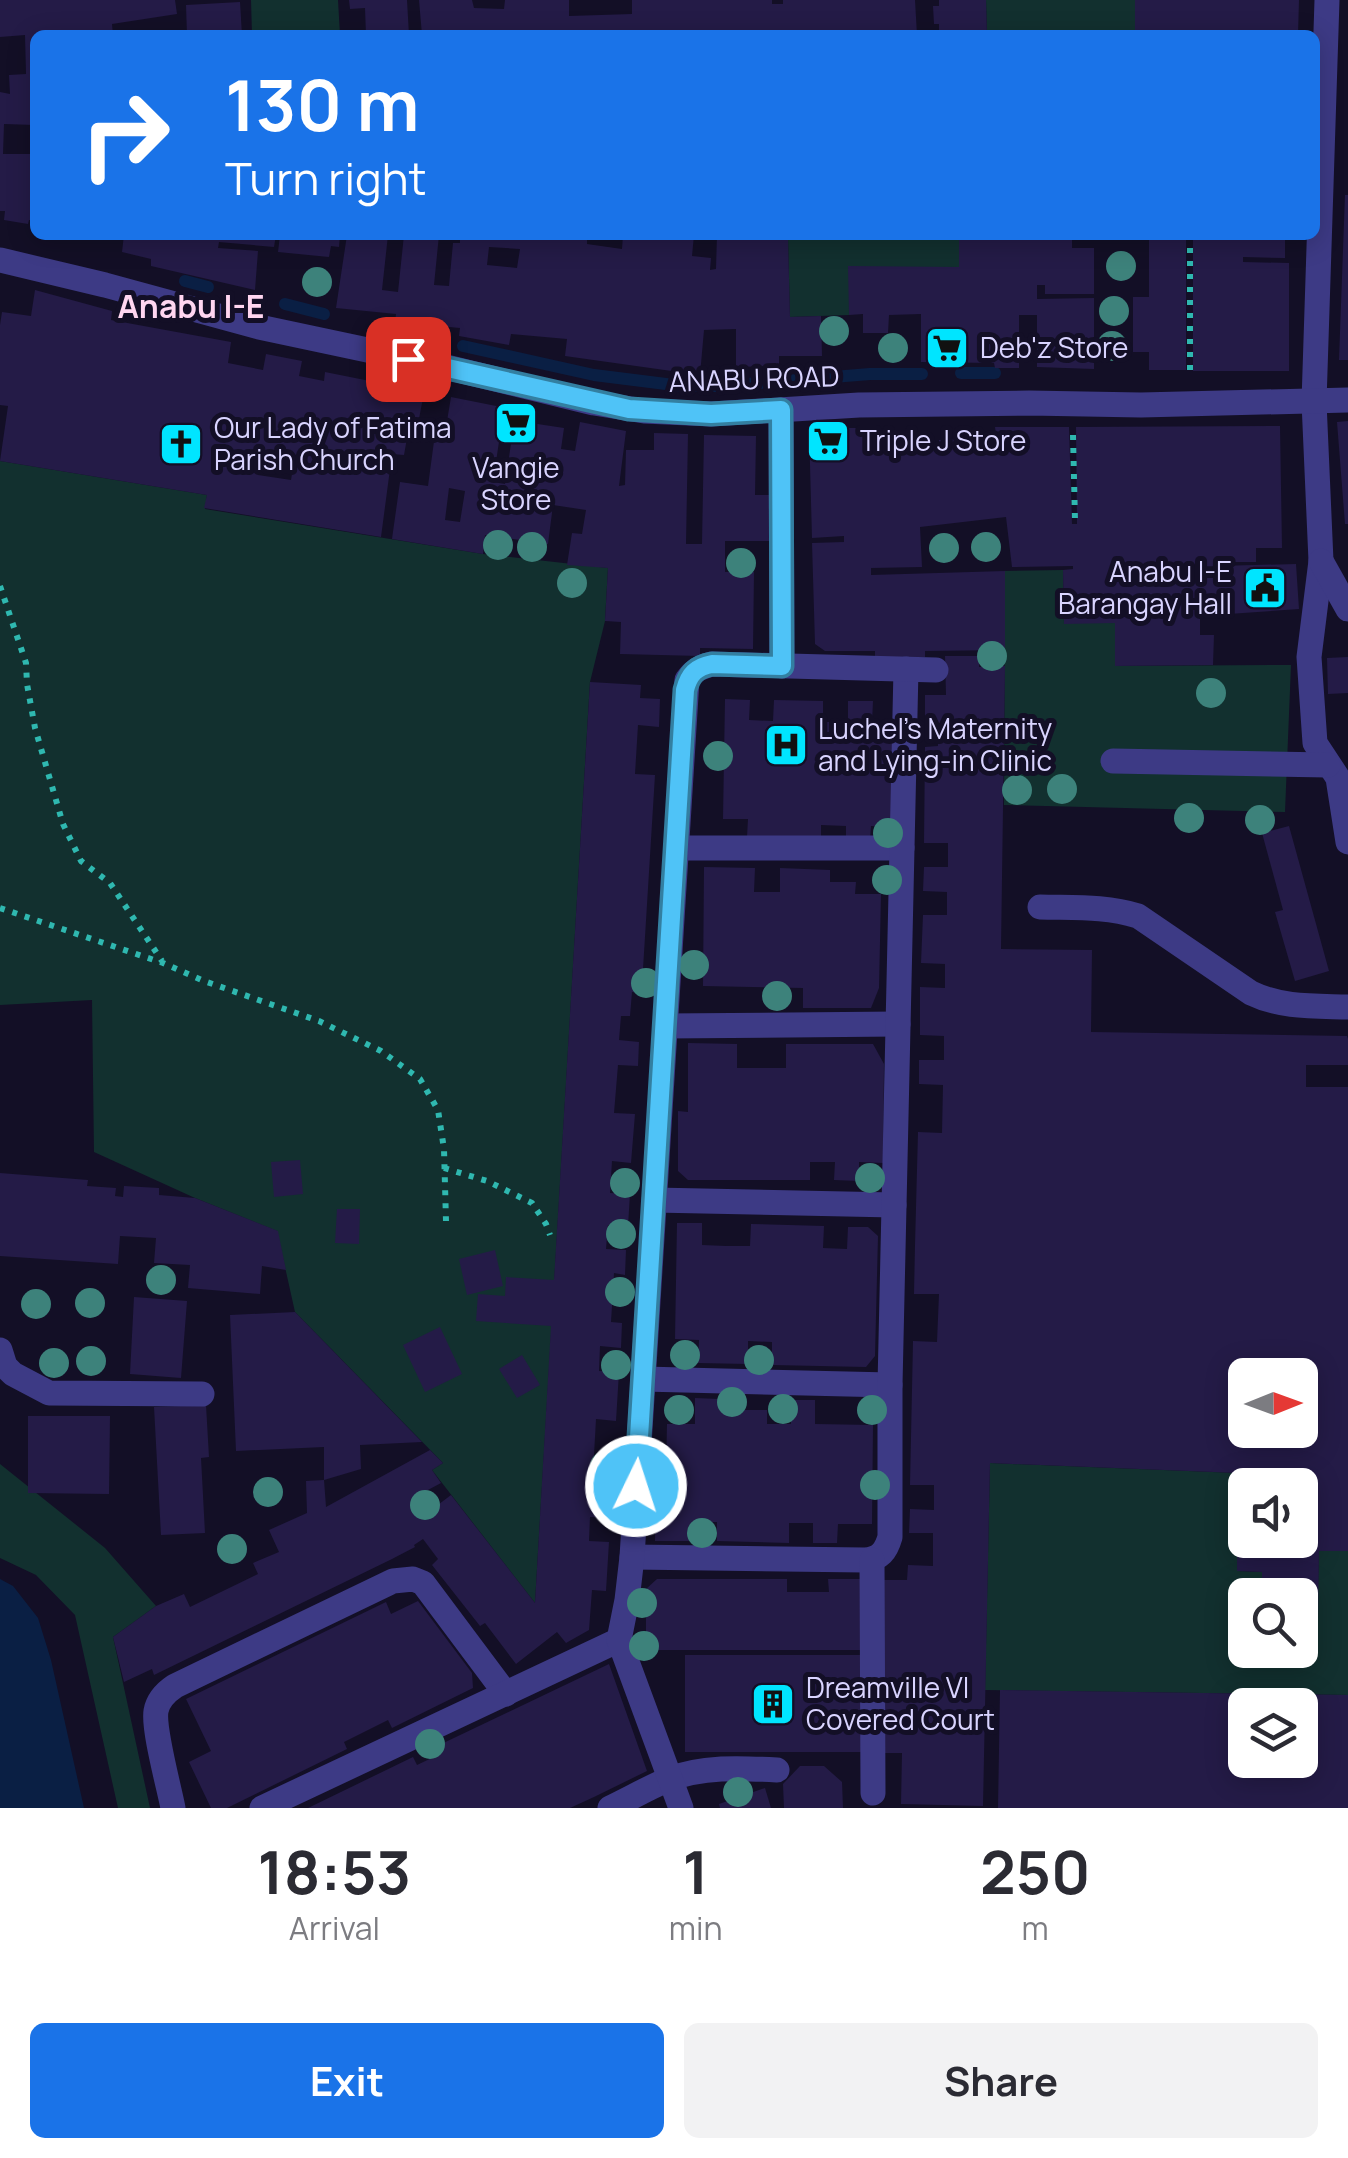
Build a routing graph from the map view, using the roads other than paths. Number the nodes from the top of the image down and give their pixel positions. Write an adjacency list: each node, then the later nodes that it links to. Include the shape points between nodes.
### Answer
1 (1326, 0): 2 (street)
2 (1336, 93): 5 (street)
3 (0, 260): 6 (street, ANABU ROAD, via 259,327 629,409)
4 (1348, 400): 5 (street, ANABU ROAD)
5 (1314, 402): 6 (street, ANABU ROAD); 7 (street)
6 (781, 410): 9 (street)
7 (1321, 561): 8 (street); 13 (street, via 1309,656 1314,742)
8 (1348, 609)
9 (782, 666): 10 (street); 15 (street, via 712,664 687,680)
10 (906, 669): 11 (street); 16 (street)
11 (936, 670)
12 (1113, 761): 13 (street)
13 (1340, 778): 14 (street)
14 (1348, 842)
15 (676, 848): 16 (street); 20 (street)
16 (902, 848): 19 (street)
17 (1040, 907): 18 (street, via 1138,916 1268,1001)
18 (1348, 1008)
19 (898, 1024): 20 (street); 22 (street)
20 (665, 1026): 21 (street)
21 (654, 1200): 22 (street); 24 (street)
22 (894, 1205): 25 (street)
23 (0, 1350): 26 (street, via 13,1374 49,1393)
24 (643, 1379): 25 (street); 27 (street)
25 (890, 1385): 28 (street, via 890,1537)
26 (202, 1394)
27 (632, 1557): 28 (street); 29 (street)
28 (872, 1560): 33 (street)
29 (619, 1640): 30 (street); 32 (street)
30 (506, 1694): 34 (street, via 424,1583 393,1581 166,1692 156,1720); 35 (street)
31 (777, 1770): 32 (street, via 722,1769)
32 (670, 1779): 36 (street); 37 (street)
33 (873, 1793)
34 (173, 1808)
35 (262, 1808)
36 (610, 1808)
37 (681, 1808)

